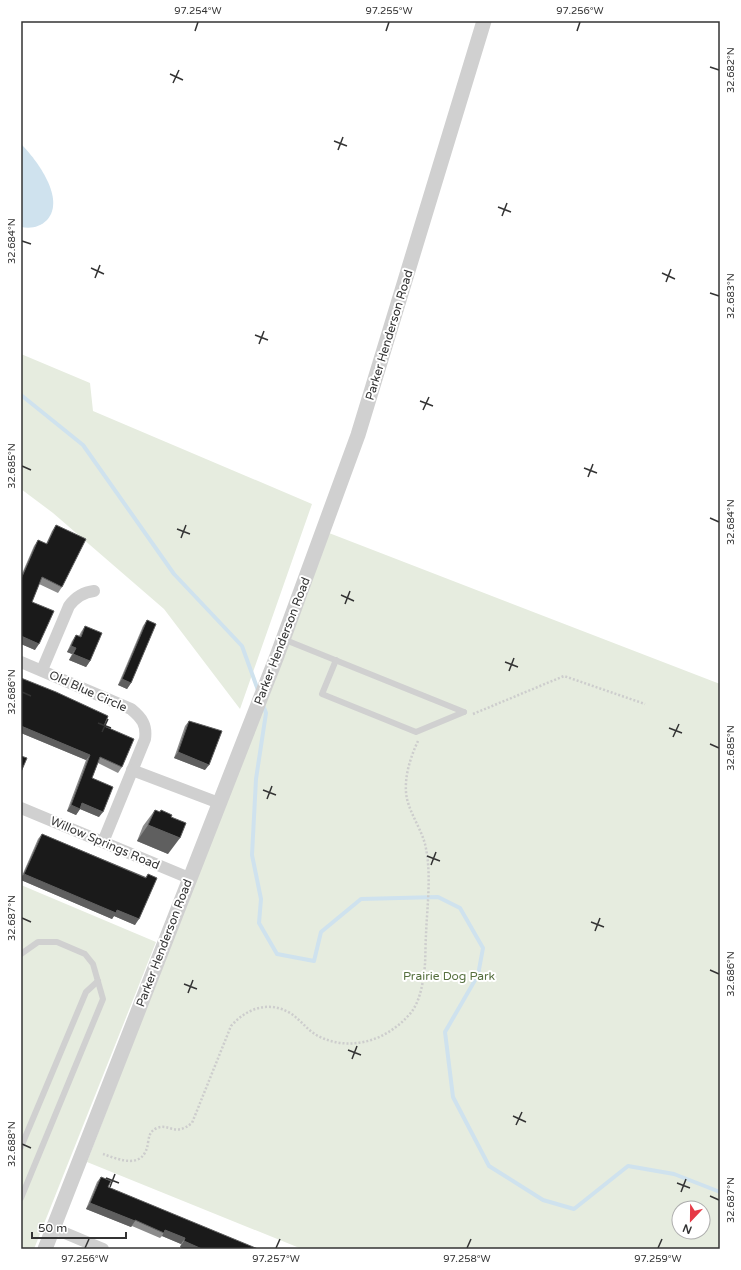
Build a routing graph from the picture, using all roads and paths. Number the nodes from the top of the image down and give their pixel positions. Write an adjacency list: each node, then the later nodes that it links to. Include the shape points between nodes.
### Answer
1 (484, 21): 3 (street, Parker Henderson Road, via 358,435)
2 (94, 590): 6 (street, via 74,599 69,606)
3 (283, 639): 4 (lane); 11 (street, Parker Henderson Road)
4 (336, 660): 4 (lane, via 350,666 464,712 416,732 322,694)
5 (21, 662): 6 (street, Old Blue Circle)
6 (42, 670): 10 (street, Old Blue Circle, via 131,709 141,717 146,729)
7 (645, 704): 8 (path, via 564,676)
8 (469, 716)
9 (420, 738): 18 (path, via 409,766 407,798 425,844 428,885 424,979 419,998 410,1014 397,1028 360,1044 338,1043 318,1036 291,1013 278,1008 265,1006 252,1009 240,1016 231,1026 192,1123 175,1130 156,1128 150,1135 143,1154 132,1161 125,1162)
10 (132, 770): 11 (street); 13 (street, Old Blue Circle)
11 (219, 803): 14 (street, Parker Henderson Road)
12 (21, 808): 13 (street, Willow Springs Road)
13 (103, 842): 14 (street, Willow Springs Road)
14 (189, 878): 20 (street, Parker Henderson Road)
15 (21, 954): 16 (lane, via 38,942 57,942 85,954 93,964)
16 (98, 981): 17 (lane, via 86,992); 19 (lane, via 103,999)
17 (21, 1147)
18 (103, 1154)
19 (21, 1198)
20 (53, 1228): 21 (street, Parker Henderson Road); 22 (street)
21 (45, 1249)
22 (103, 1249)

